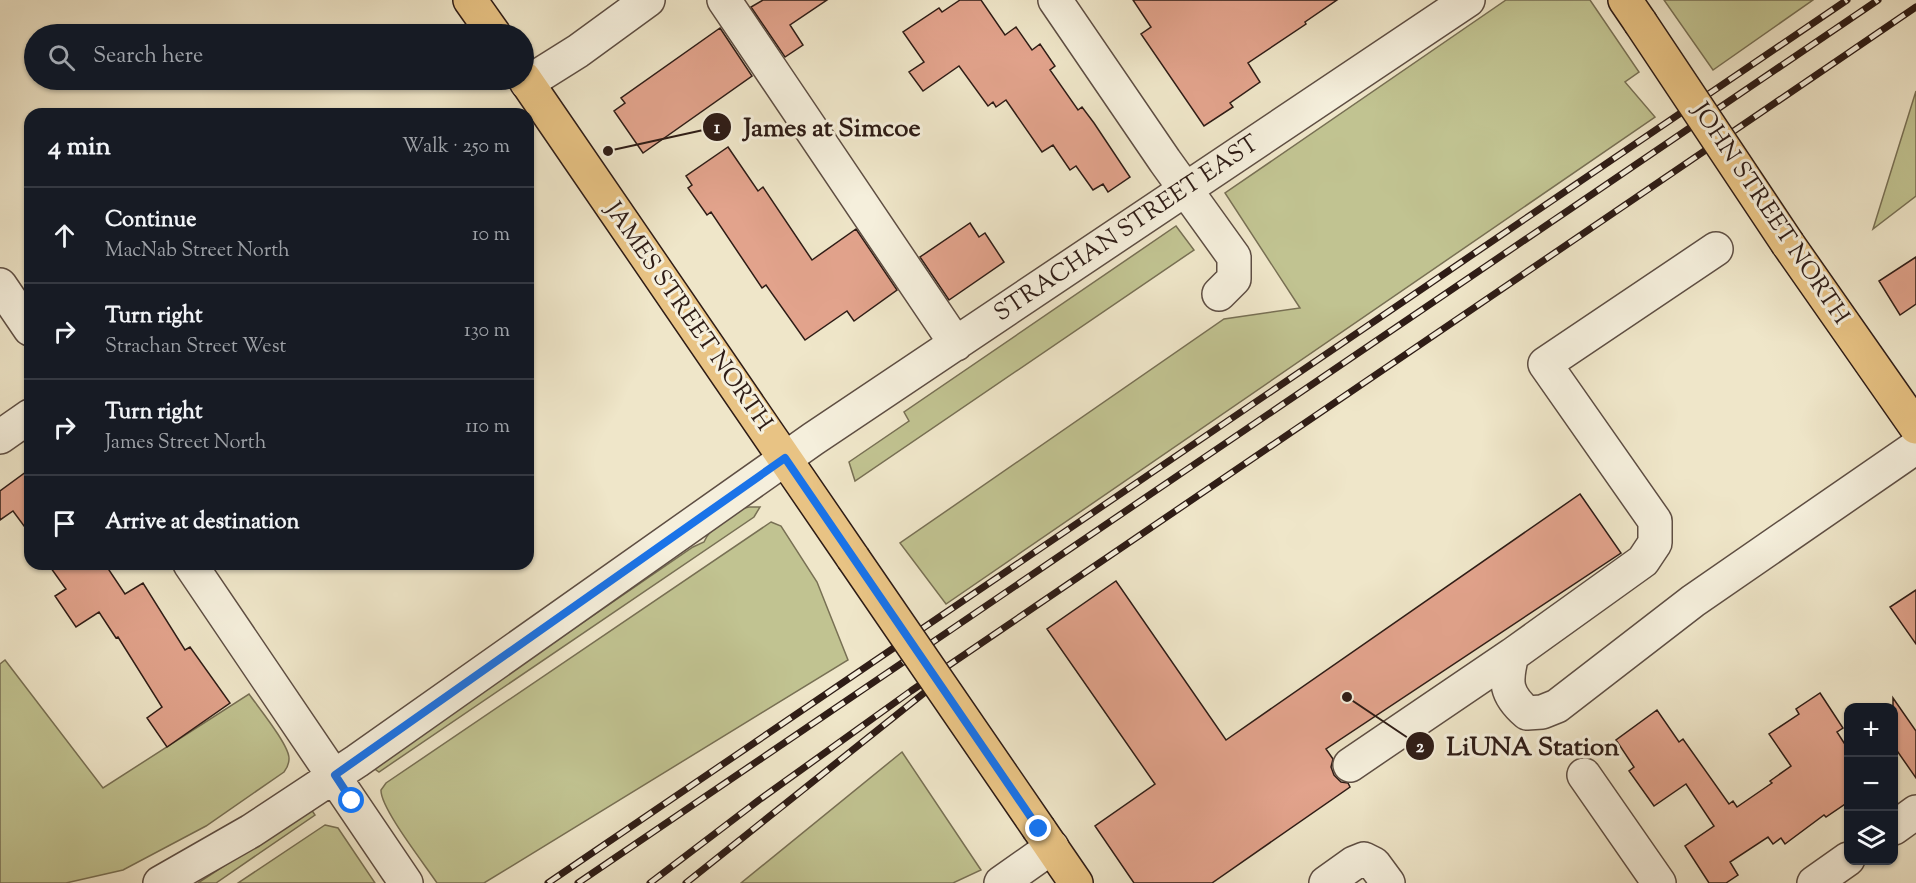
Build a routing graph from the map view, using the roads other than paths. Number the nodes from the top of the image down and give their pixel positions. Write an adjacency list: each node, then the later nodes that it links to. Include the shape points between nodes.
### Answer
1 (470, 0): 7 (main road)
2 (648, 0): 8 (street, via 578,51)
3 (724, 0): 15 (street)
4 (1055, 0): 10 (street)
5 (1468, 0): 10 (street, STRACHAN STREET EAST)
6 (1633, 11): 17 (main road, JOHN STREET NORTH, bridge)
7 (487, 24)
8 (534, 75)
9 (532, 90): 20 (main road, JAMES STREET NORTH)
10 (1186, 189): 13 (street, via 1234,257 1234,279); 15 (street, STRACHAN STREET EAST)
11 (1716, 249): 22 (street, via 1545,364 1655,520 1655,543 1644,561)
12 (0, 285): 14 (street)
13 (1219, 294)
14 (24, 320)
15 (956, 344): 20 (street, STRACHAN STREET EAST)
16 (24, 420): 18 (street)
17 (1916, 427)
18 (0, 437)
19 (1916, 447): 22 (street, via 1693,601 1557,706 1527,713 1513,701 1507,673)
20 (785, 458): 24 (street, STRACHAN STREET EAST); 28 (main road, JAMES STREET NORTH, bridge)
21 (194, 570): 24 (street)
22 (1512, 654): 23 (street)
23 (1350, 765)
24 (335, 775): 30 (street); 31 (street, STRACHAN STREET EAST, via 251,831)
25 (1584, 775): 36 (street)
26 (1916, 812): 27 (street)
27 (1898, 825)
28 (1045, 838): 32 (street); 33 (main road, JAMES STREET NORTH)
29 (1851, 868): 37 (street)
30 (399, 873)
31 (160, 883)
32 (1001, 883)
33 (1077, 883)
34 (1326, 883): 35 (street, via 1364,859 1374,864)
35 (1388, 883)
36 (1659, 883)
37 (1814, 883)

